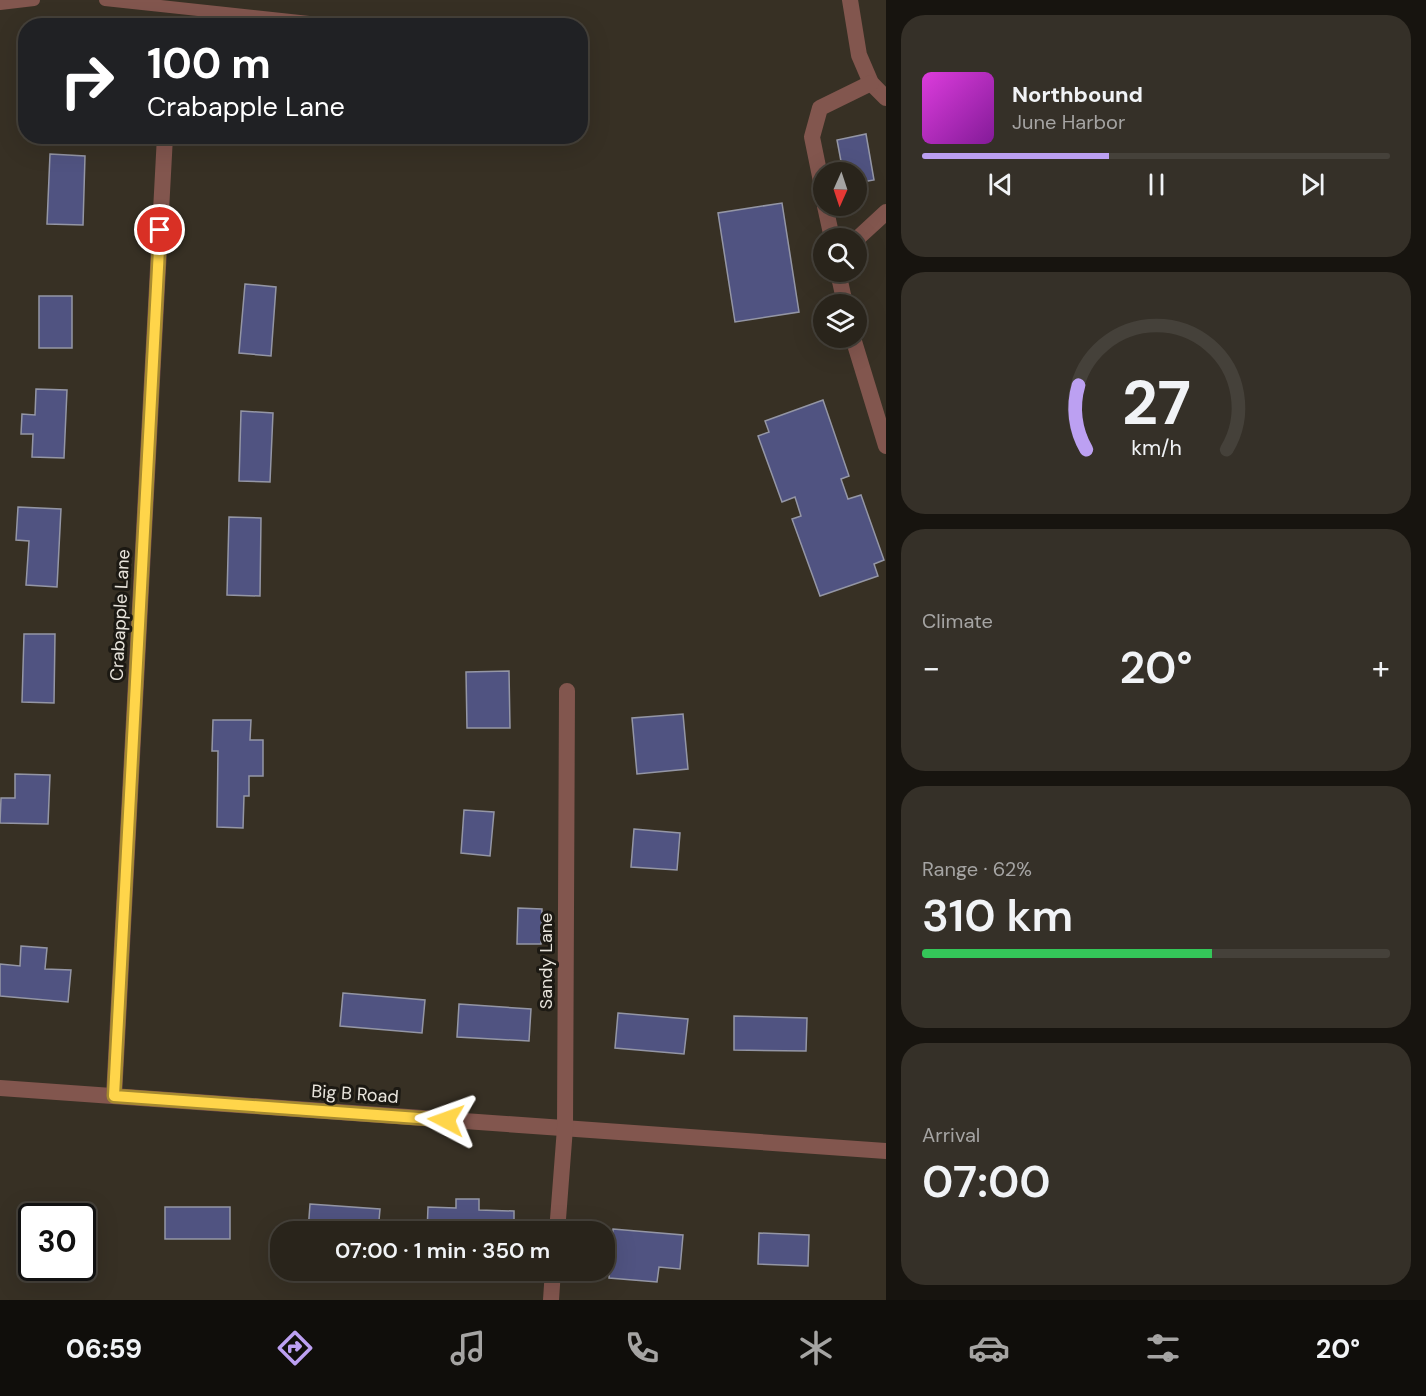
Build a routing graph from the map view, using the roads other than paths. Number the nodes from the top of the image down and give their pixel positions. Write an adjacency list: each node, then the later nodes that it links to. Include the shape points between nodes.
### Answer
1 (34, 0): 4 (lane)
2 (105, 0): 5 (lane)
3 (850, 0): 6 (street, via 859,55)
4 (0, 4)
5 (272, 18)
6 (871, 83): 7 (street); 9 (street, via 820,108 812,137)
7 (886, 98)
8 (165, 144): 16 (street, Crabapple Lane)
9 (817, 162)
10 (886, 212): 11 (street)
11 (867, 230)
12 (856, 348): 13 (street)
13 (886, 446)
14 (567, 691): 17 (street, Sandy Lane)
15 (0, 1088): 16 (street, Big B Road)
16 (114, 1096): 17 (street, Big B Road)
17 (565, 1128): 18 (street, Big B Road); 19 (street, Sandy Lane)
18 (886, 1151)
19 (557, 1221)
20 (553, 1281): 21 (street)
21 (551, 1300)

